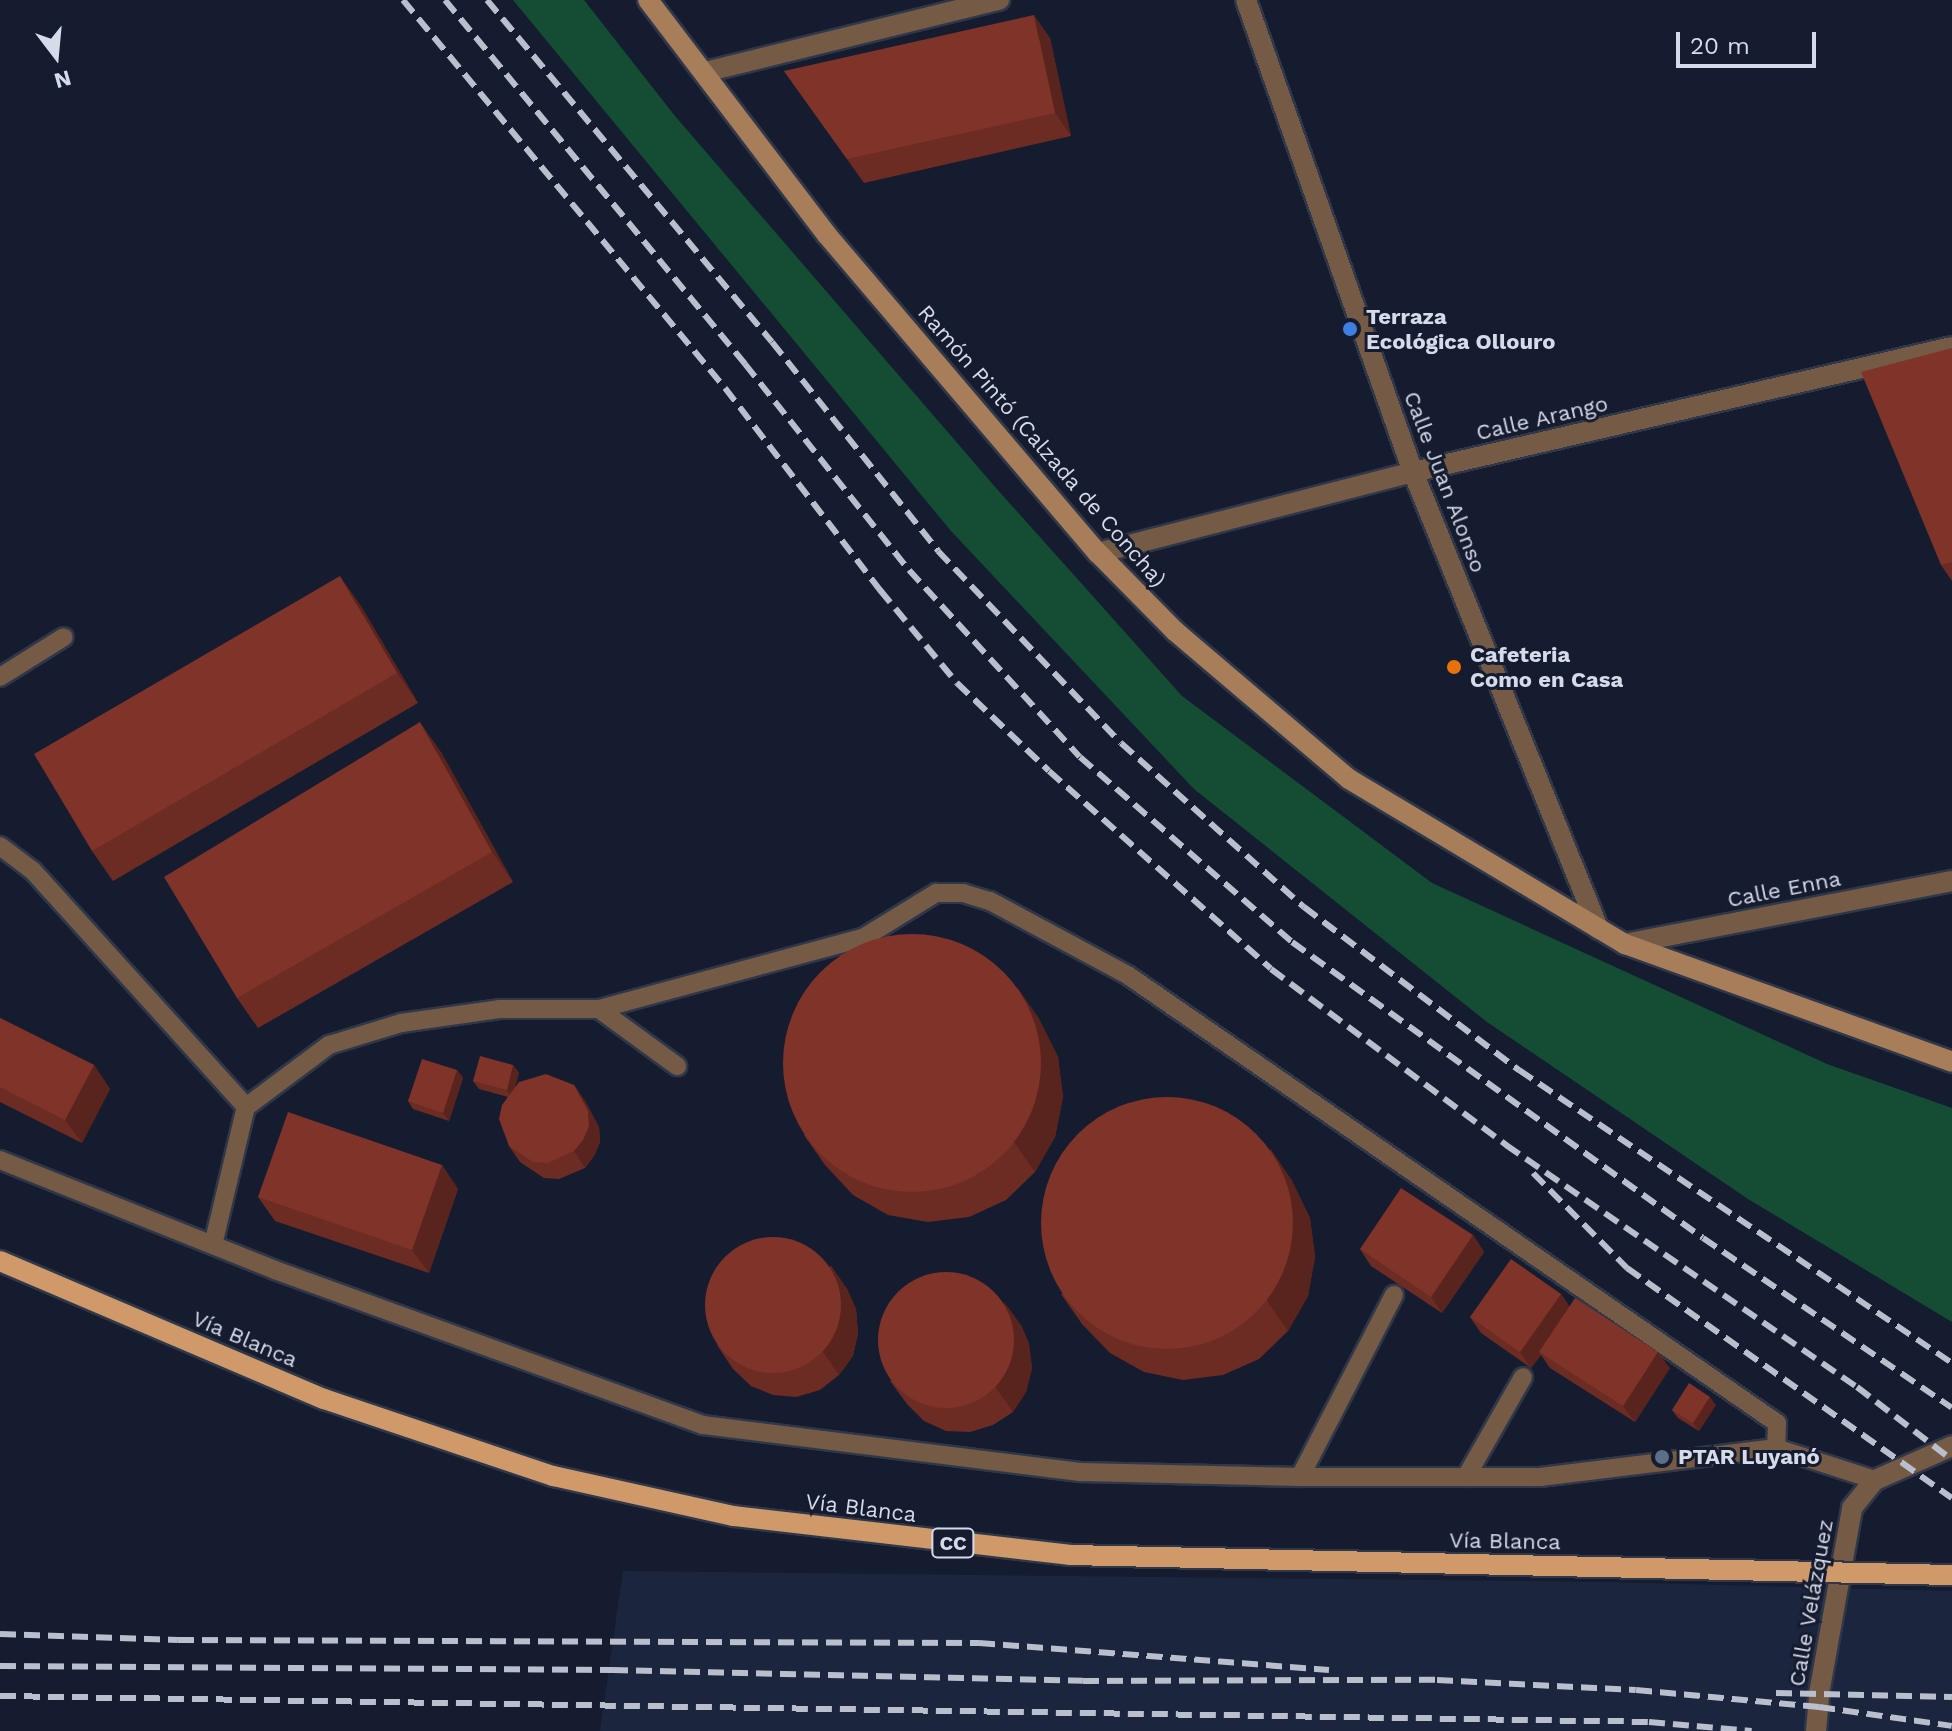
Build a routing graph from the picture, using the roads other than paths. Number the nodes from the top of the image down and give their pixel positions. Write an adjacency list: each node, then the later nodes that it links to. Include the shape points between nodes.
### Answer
1 (648, 0): 4 (main road, Ramón Pintó (Calzada de Concha))
2 (999, 0): 4 (street)
3 (1246, 0): 6 (street, Calle Juan Alonso)
4 (705, 72): 7 (main road, Ramón Pintó (Calzada de Concha), via 827,235)
5 (1952, 347): 6 (street, Calle Arango)
6 (1413, 472): 7 (street, Calle Arango); 12 (street, Calle Juan Alonso)
7 (1098, 553): 12 (main road, Ramón Pintó (Calzada de Concha), via 1175,631 1349,779)
8 (64, 637): 9 (lane)
9 (0, 677)
10 (0, 846): 17 (lane, via 33,871)
11 (1952, 881): 13 (street, Calle Enna)
12 (1599, 929): 13 (main road, Ramón Pintó (Calzada de Concha))
13 (1625, 944): 15 (main road, Ramón Pintó (Calzada de Concha))
14 (599, 1009): 16 (lane); 17 (lane, via 499,1009 401,1023 329,1045); 24 (lane, via 863,938 936,893 990,901 1129,976 1777,1423)
15 (1952, 1062)
16 (677, 1066)
17 (246, 1107): 19 (lane)
18 (0, 1160): 19 (lane)
19 (213, 1245): 25 (lane, via 703,1425 1081,1472)
20 (0, 1261): 28 (main road, Vía Blanca / CC, bridge, via 324,1399 553,1476 734,1516 1070,1555)
21 (1394, 1295): 25 (lane)
22 (1523, 1377): 26 (lane)
23 (1952, 1446): 27 (street, Calle Velázquez)
24 (1776, 1448): 26 (lane, via 1540,1477); 27 (lane)
25 (1300, 1477): 26 (lane)
26 (1466, 1477)
27 (1875, 1480): 29 (street, Calle Velázquez, via 1852,1508)
28 (1952, 1575)
29 (1816, 1731)

